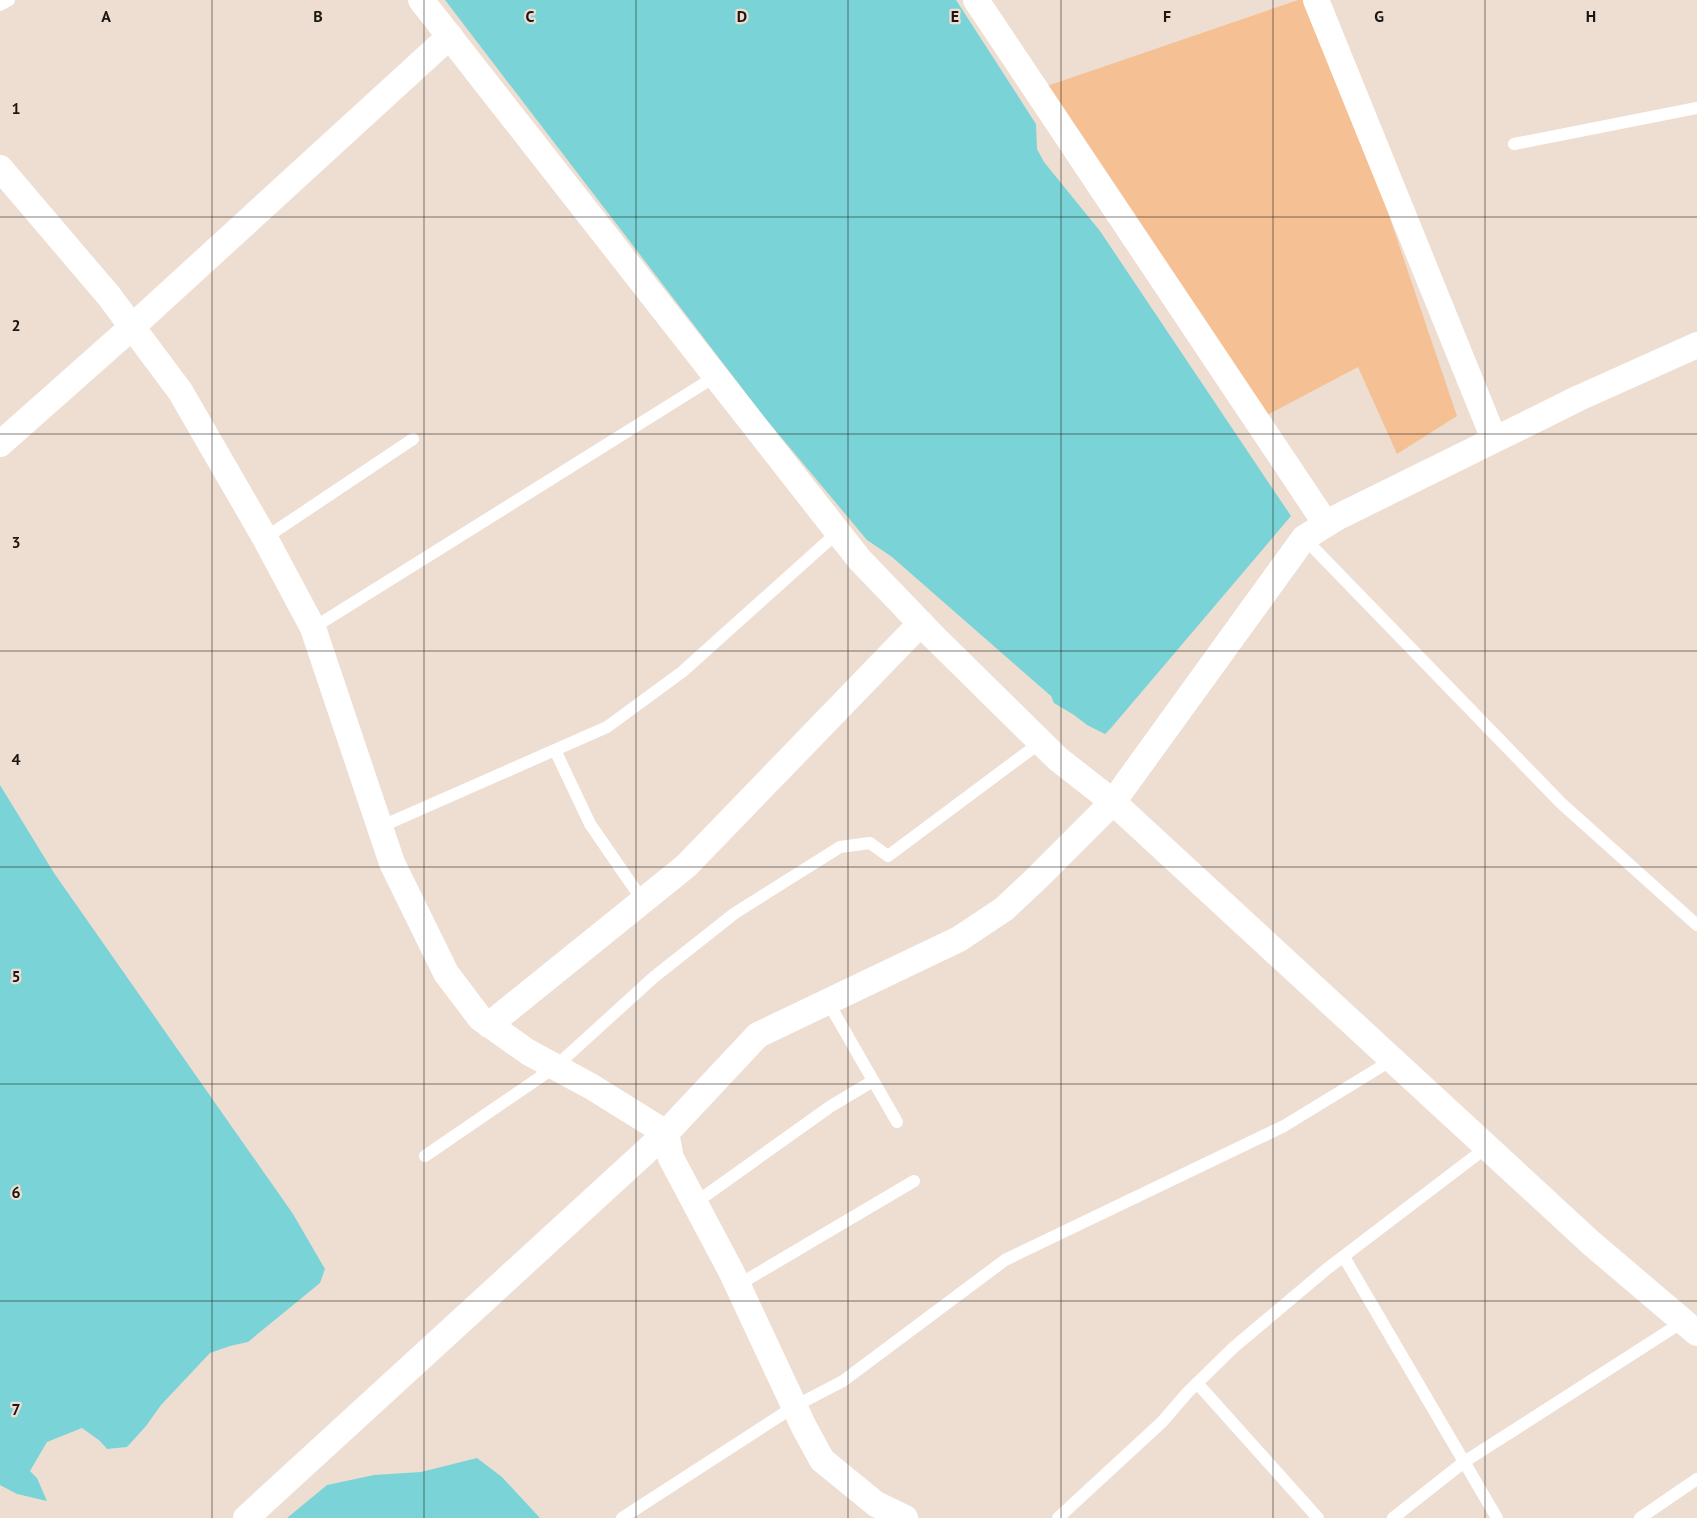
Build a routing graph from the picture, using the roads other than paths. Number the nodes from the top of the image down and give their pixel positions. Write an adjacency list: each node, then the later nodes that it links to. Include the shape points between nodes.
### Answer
1 (9, 0): 5 (lane)
2 (421, 0): 6 (street)
3 (976, 0): 16 (street)
4 (1316, 0): 14 (street)
5 (0, 5)
6 (450, 36): 10 (street); 12 (street)
7 (1697, 108): 8 (lane)
8 (1514, 144)
9 (0, 168): 10 (street)
10 (132, 327): 15 (street); 18 (street, via 180,391)
11 (1697, 345): 14 (street)
12 (716, 376): 17 (street); 21 (lane)
13 (413, 439): 18 (lane)
14 (1494, 440): 16 (street)
15 (0, 444)
16 (1326, 524): 19 (street)
17 (838, 532): 20 (street, via 859,559); 23 (lane, via 682,672 607,727)
18 (265, 538): 21 (street)
19 (1304, 538): 24 (street); 27 (lane, via 1561,803)
20 (921, 623): 22 (street); 26 (street, via 686,866)
21 (313, 628): 25 (street)
22 (1041, 742): 24 (street); 31 (lane, via 888,856 870,843 840,846 734,913 654,977)
23 (555, 750): 25 (lane); 26 (lane, via 590,824)
24 (1113, 802): 28 (street, via 1004,909 959,939); 30 (street)
25 (380, 827): 29 (street, via 392,863 446,973 480,1018)
26 (643, 901): 29 (street)
27 (1697, 925)
28 (828, 1002): 32 (lane); 34 (street, via 758,1035)
29 (490, 1025): 31 (street)
30 (1392, 1060): 35 (street); 43 (lane, via 1284,1126 1005,1260 843,1381)
31 (555, 1067): 34 (street); 36 (lane)
32 (873, 1081): 33 (lane); 38 (lane, via 831,1106)
33 (898, 1122)
34 (666, 1133): 38 (street, via 671,1158); 46 (street)
35 (1488, 1147): 39 (lane); 41 (street, via 1591,1243)
36 (424, 1156)
37 (914, 1181): 40 (lane)
38 (695, 1203): 40 (street)
39 (1344, 1257): 42 (lane, via 1234,1347); 44 (lane)
40 (738, 1285): 43 (street)
41 (1690, 1327): 44 (lane)
42 (1197, 1383): 49 (lane, via 1162,1422); 50 (lane)
43 (795, 1406): 47 (lane); 48 (street, via 822,1460 876,1504)
44 (1464, 1462): 51 (lane); 52 (lane)
45 (1697, 1479): 53 (lane)
46 (246, 1518)
47 (622, 1518)
48 (905, 1518)
49 (1058, 1518)
50 (1318, 1518)
51 (1393, 1518)
52 (1497, 1518)
53 (1640, 1518)

